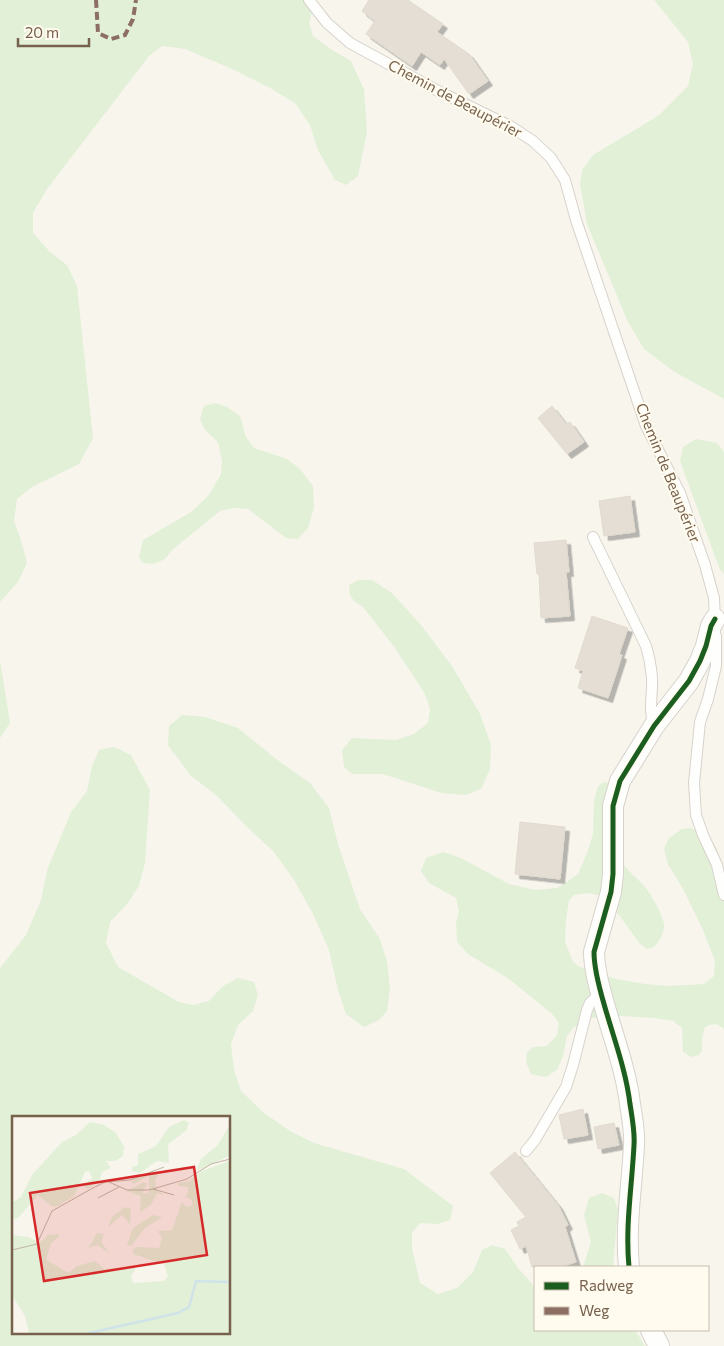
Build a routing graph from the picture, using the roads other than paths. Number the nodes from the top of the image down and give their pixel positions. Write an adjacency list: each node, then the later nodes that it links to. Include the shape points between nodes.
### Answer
1 (309, 0): 3 (lane, Chemin de Beaupérier, via 327,23 350,44 510,126 551,158 564,180 646,426 680,493 705,565 714,598)
2 (593, 537): 4 (lane, via 646,646 652,678 651,717)
3 (715, 619): 4 (street, Chemin de Beaupérier, via 700,662); 5 (lane, via 716,666 700,722 694,783 696,815 717,865)
4 (654, 726): 6 (street, Chemin de Beaupérier, via 620,781 613,806 611,892 594,952)
5 (724, 895)
6 (601, 993): 7 (lane, via 586,1010 566,1087); 8 (street, Chemin de Beaupérier, via 624,1074 633,1123)
7 (526, 1151)
8 (629, 1266)
9 (652, 1331): 10 (street)
10 (659, 1346)

